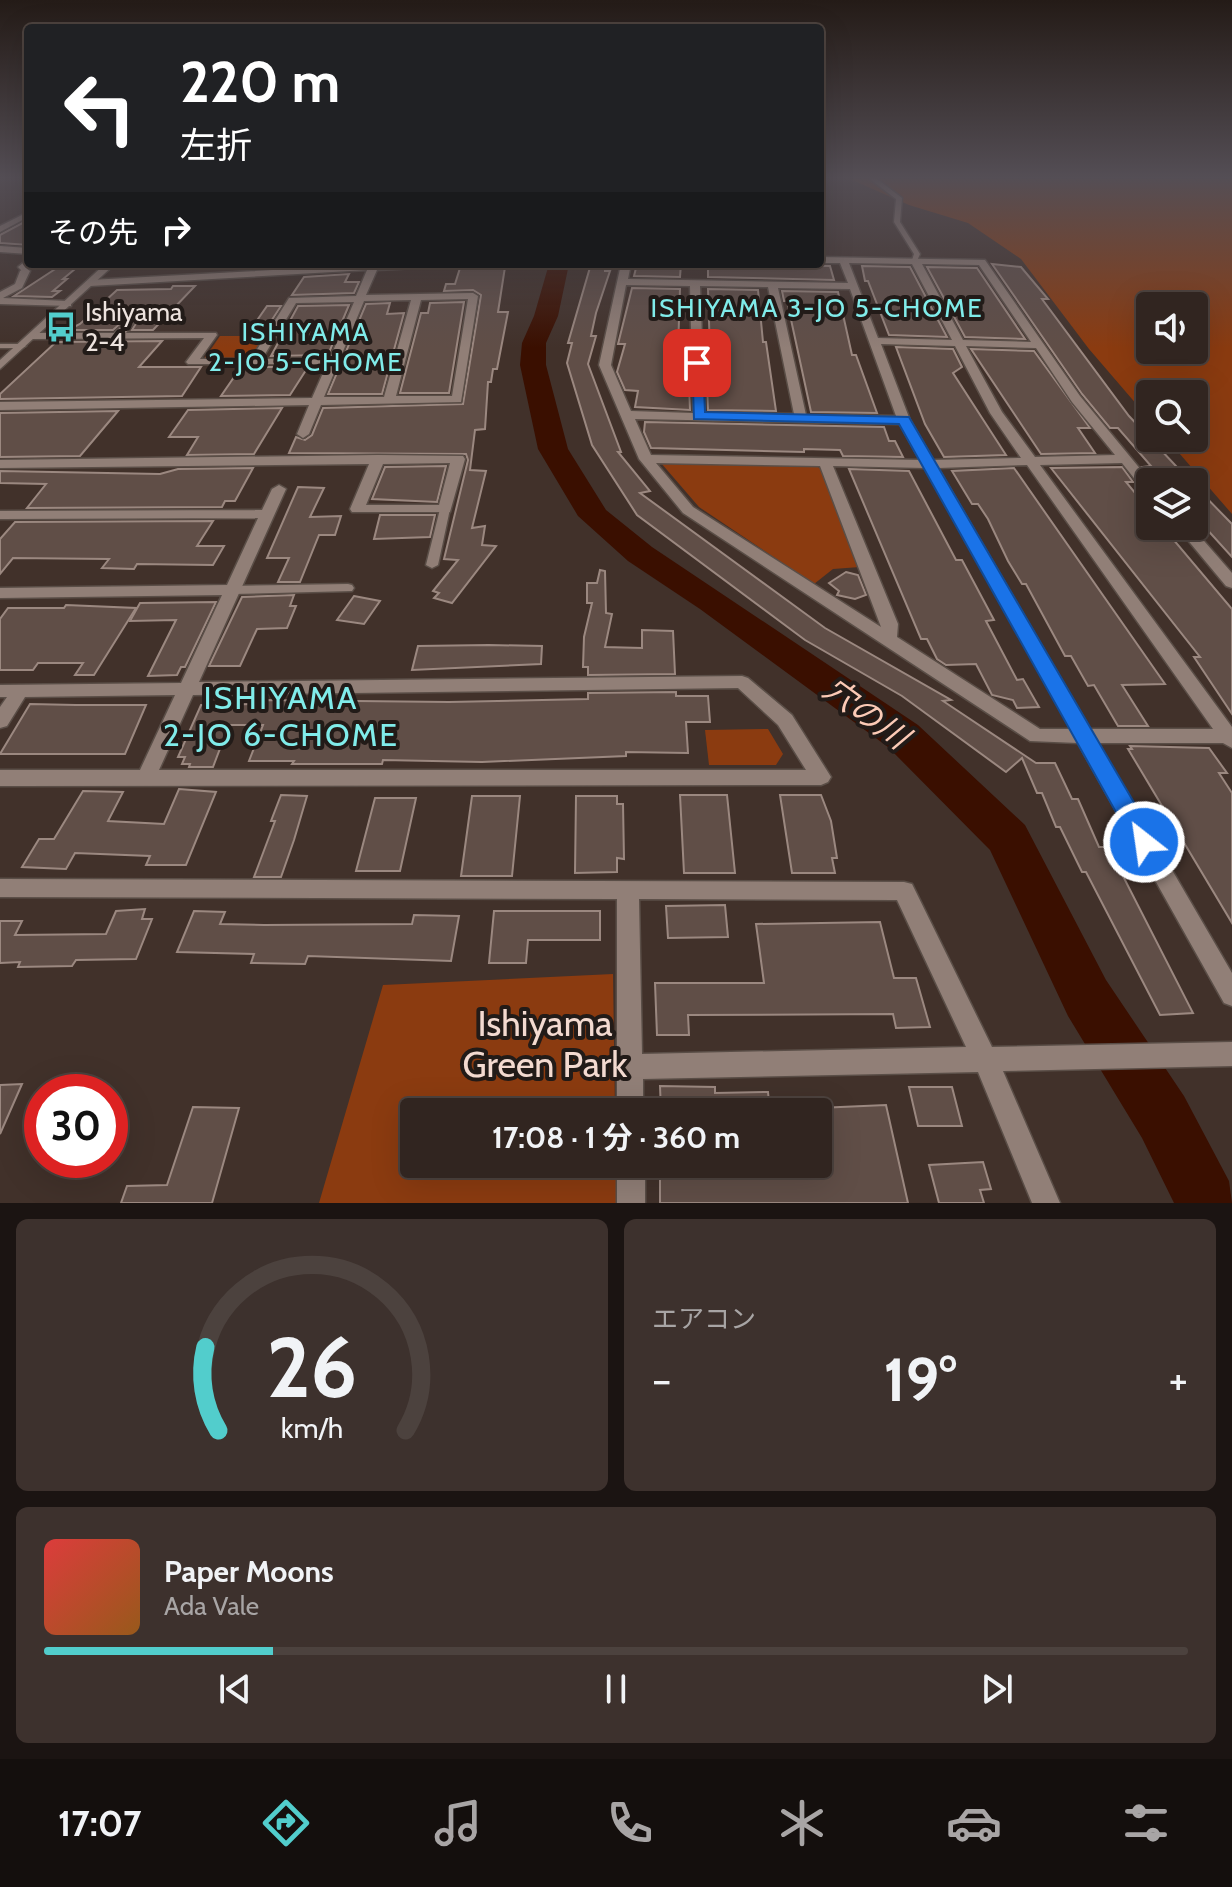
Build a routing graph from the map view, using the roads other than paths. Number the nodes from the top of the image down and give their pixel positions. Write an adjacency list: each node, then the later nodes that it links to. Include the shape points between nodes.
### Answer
1 (905, 235): 5 (lane, via 917,254)
2 (0, 249): 3 (street)
3 (24, 251)
4 (824, 260): 6 (street)
5 (915, 260): 6 (street); 24 (street); 25 (street, via 982,262)
6 (844, 261): 15 (street)
7 (25, 268): 18 (street, via 19,286)
8 (106, 268): 12 (street)
9 (373, 268): 12 (street); 17 (street)
10 (625, 268): 11 (street)
11 (622, 282): 13 (street); 34 (street, via 605,365)
12 (90, 283): 19 (street)
13 (695, 283): 14 (street); 35 (street)
14 (772, 284): 15 (street); 36 (street)
15 (854, 286): 23 (street)
16 (417, 297): 17 (street); 31 (street); 31 (street, via 473,296 457,399)
17 (360, 298): 28 (street); 29 (street, via 293,300)
18 (0, 299): 19 (street)
19 (67, 304): 21 (street)
20 (130, 321): 22 (street)
21 (33, 336): 22 (street); 27 (street)
22 (117, 336): 29 (street, via 212,335 192,362)
23 (875, 341): 24 (street); 37 (street)
24 (959, 343): 25 (street); 43 (street, via 996,413)
25 (1039, 345): 41 (street)
26 (0, 346): 27 (lane)
27 (22, 346): 30 (street)
28 (334, 361): 29 (street); 32 (street)
29 (254, 362)
30 (0, 366)
31 (389, 399): 32 (street)
32 (317, 400): 33 (street); 38 (street)
33 (0, 406)
34 (627, 415): 35 (street); 40 (street)
35 (699, 416): 36 (street)
36 (801, 418): 37 (street)
37 (904, 420): 45 (street)
38 (303, 434)
39 (378, 459): 44 (street); 48 (street, via 458,459); 48 (street, via 357,509)
40 (646, 459): 42 (street); 57 (street, via 688,510)
41 (1124, 459): 43 (street); 46 (street)
42 (825, 462): 45 (street); 57 (street, via 890,624)
43 (1031, 462): 45 (street); 62 (street)
44 (0, 464)
45 (929, 464): 63 (street)
46 (1136, 473)
47 (279, 489): 49 (street)
48 (445, 509): 52 (lane)
49 (266, 514): 50 (street); 55 (street)
50 (0, 515)
51 (1195, 540): 53 (street)
52 (432, 565)
53 (1232, 583)
54 (348, 588): 55 (lane)
55 (231, 590): 56 (street); 58 (street)
56 (0, 593)
57 (888, 640): 63 (street, via 1037,736)
58 (187, 689): 60 (street); 65 (street); 65 (street, via 742,682 785,720 821,777)
59 (0, 691): 60 (street)
60 (20, 691): 61 (street)
61 (0, 721)
62 (1231, 738): 63 (street)
63 (1086, 739): 68 (street)
64 (0, 778): 65 (street)
65 (146, 778)
66 (0, 888): 67 (street)
67 (628, 890): 70 (street, via 904,891); 71 (street)
68 (1232, 995)
69 (1232, 1054): 70 (street, via 1075,1055)
70 (986, 1062): 71 (street); 75 (street)
71 (630, 1067): 72 (street)
72 (630, 1098)
73 (631, 1178): 74 (street)
74 (631, 1203)
75 (1046, 1203)

